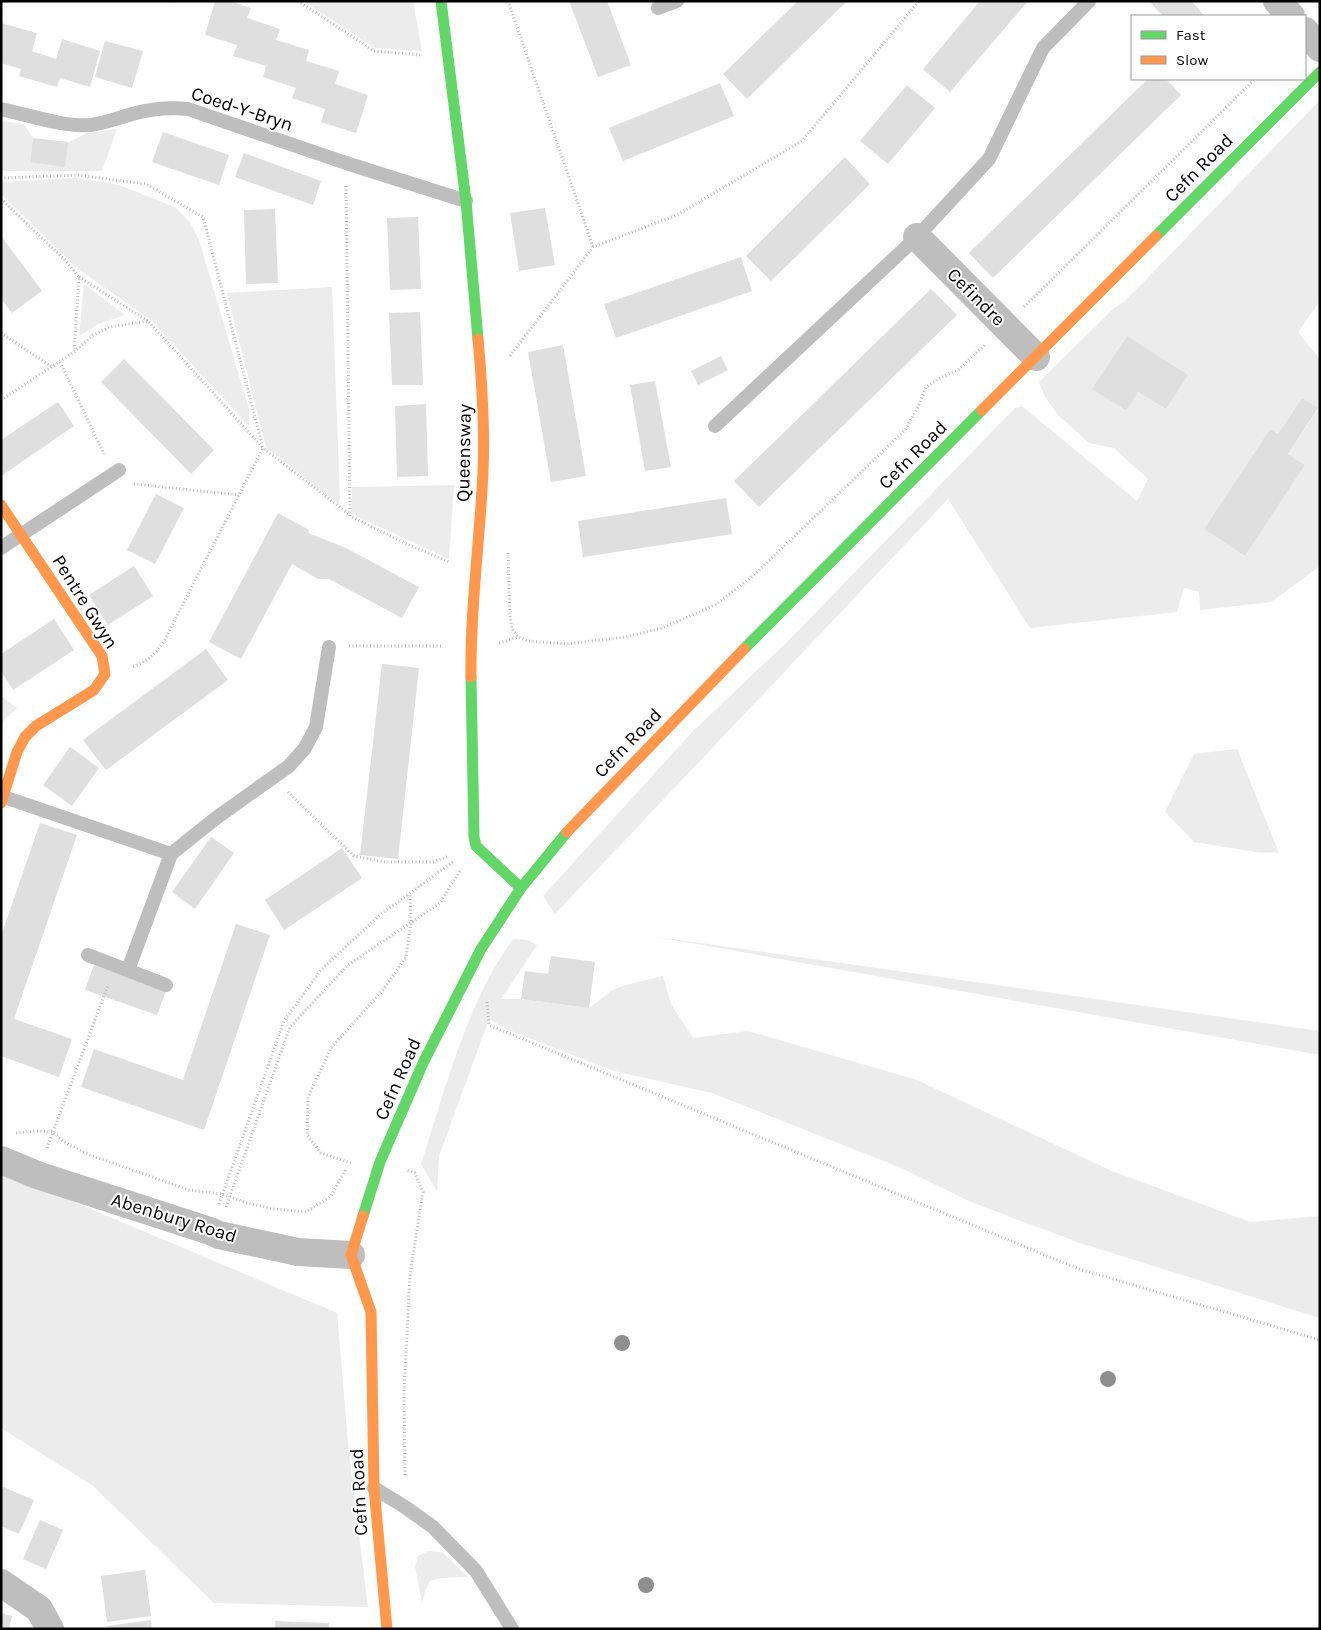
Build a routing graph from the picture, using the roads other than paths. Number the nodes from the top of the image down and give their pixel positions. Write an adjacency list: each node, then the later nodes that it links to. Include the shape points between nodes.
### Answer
1 (441, 1): 11 (street, Queensway)
2 (677, 1): 5 (lane)
3 (1090, 1): 12 (lane, via 1043,48 989,159)
4 (1277, 1): 6 (street)
5 (658, 8)
6 (1290, 15)
7 (1306, 32): 8 (street)
8 (1320, 48)
9 (1320, 72): 13 (street, Cefn Road)
10 (1, 109): 11 (lane, Coed-Y-Bryn, via 90,125 150,110 188,109)
11 (466, 201): 22 (street, Queensway, via 484,391 483,470 471,646 474,836 482,853)
12 (917, 237): 13 (street, Cefindre); 14 (lane)
13 (1036, 357): 22 (street, Cefn Road, via 776,616 558,841)
14 (715, 426)
15 (116, 472): 17 (lane)
16 (1, 505): 17 (street, Pentre Gwyn)
17 (21, 535): 18 (lane); 20 (street, Pentre Gwyn, via 102,656 105,674 94,690 25,736)
18 (1, 548)
19 (329, 647): 21 (lane, via 316,727 305,748 289,766)
20 (2, 800): 21 (lane)
21 (171, 854): 24 (lane)
22 (521, 888): 27 (street, Cefn Road, via 481,949 423,1063 380,1162)
23 (88, 955): 24 (lane)
24 (122, 968): 25 (lane)
25 (166, 985)
26 (1, 1160): 27 (street, Abenbury Road, via 215,1233 298,1252)
27 (351, 1255): 28 (street, Cefn Road, via 371,1312)
28 (374, 1488): 31 (street, Cefn Road); 32 (lane, via 432,1526 476,1571)
29 (1, 1583): 30 (street, via 39,1609)
30 (50, 1629)
31 (386, 1629)
32 (512, 1629)

